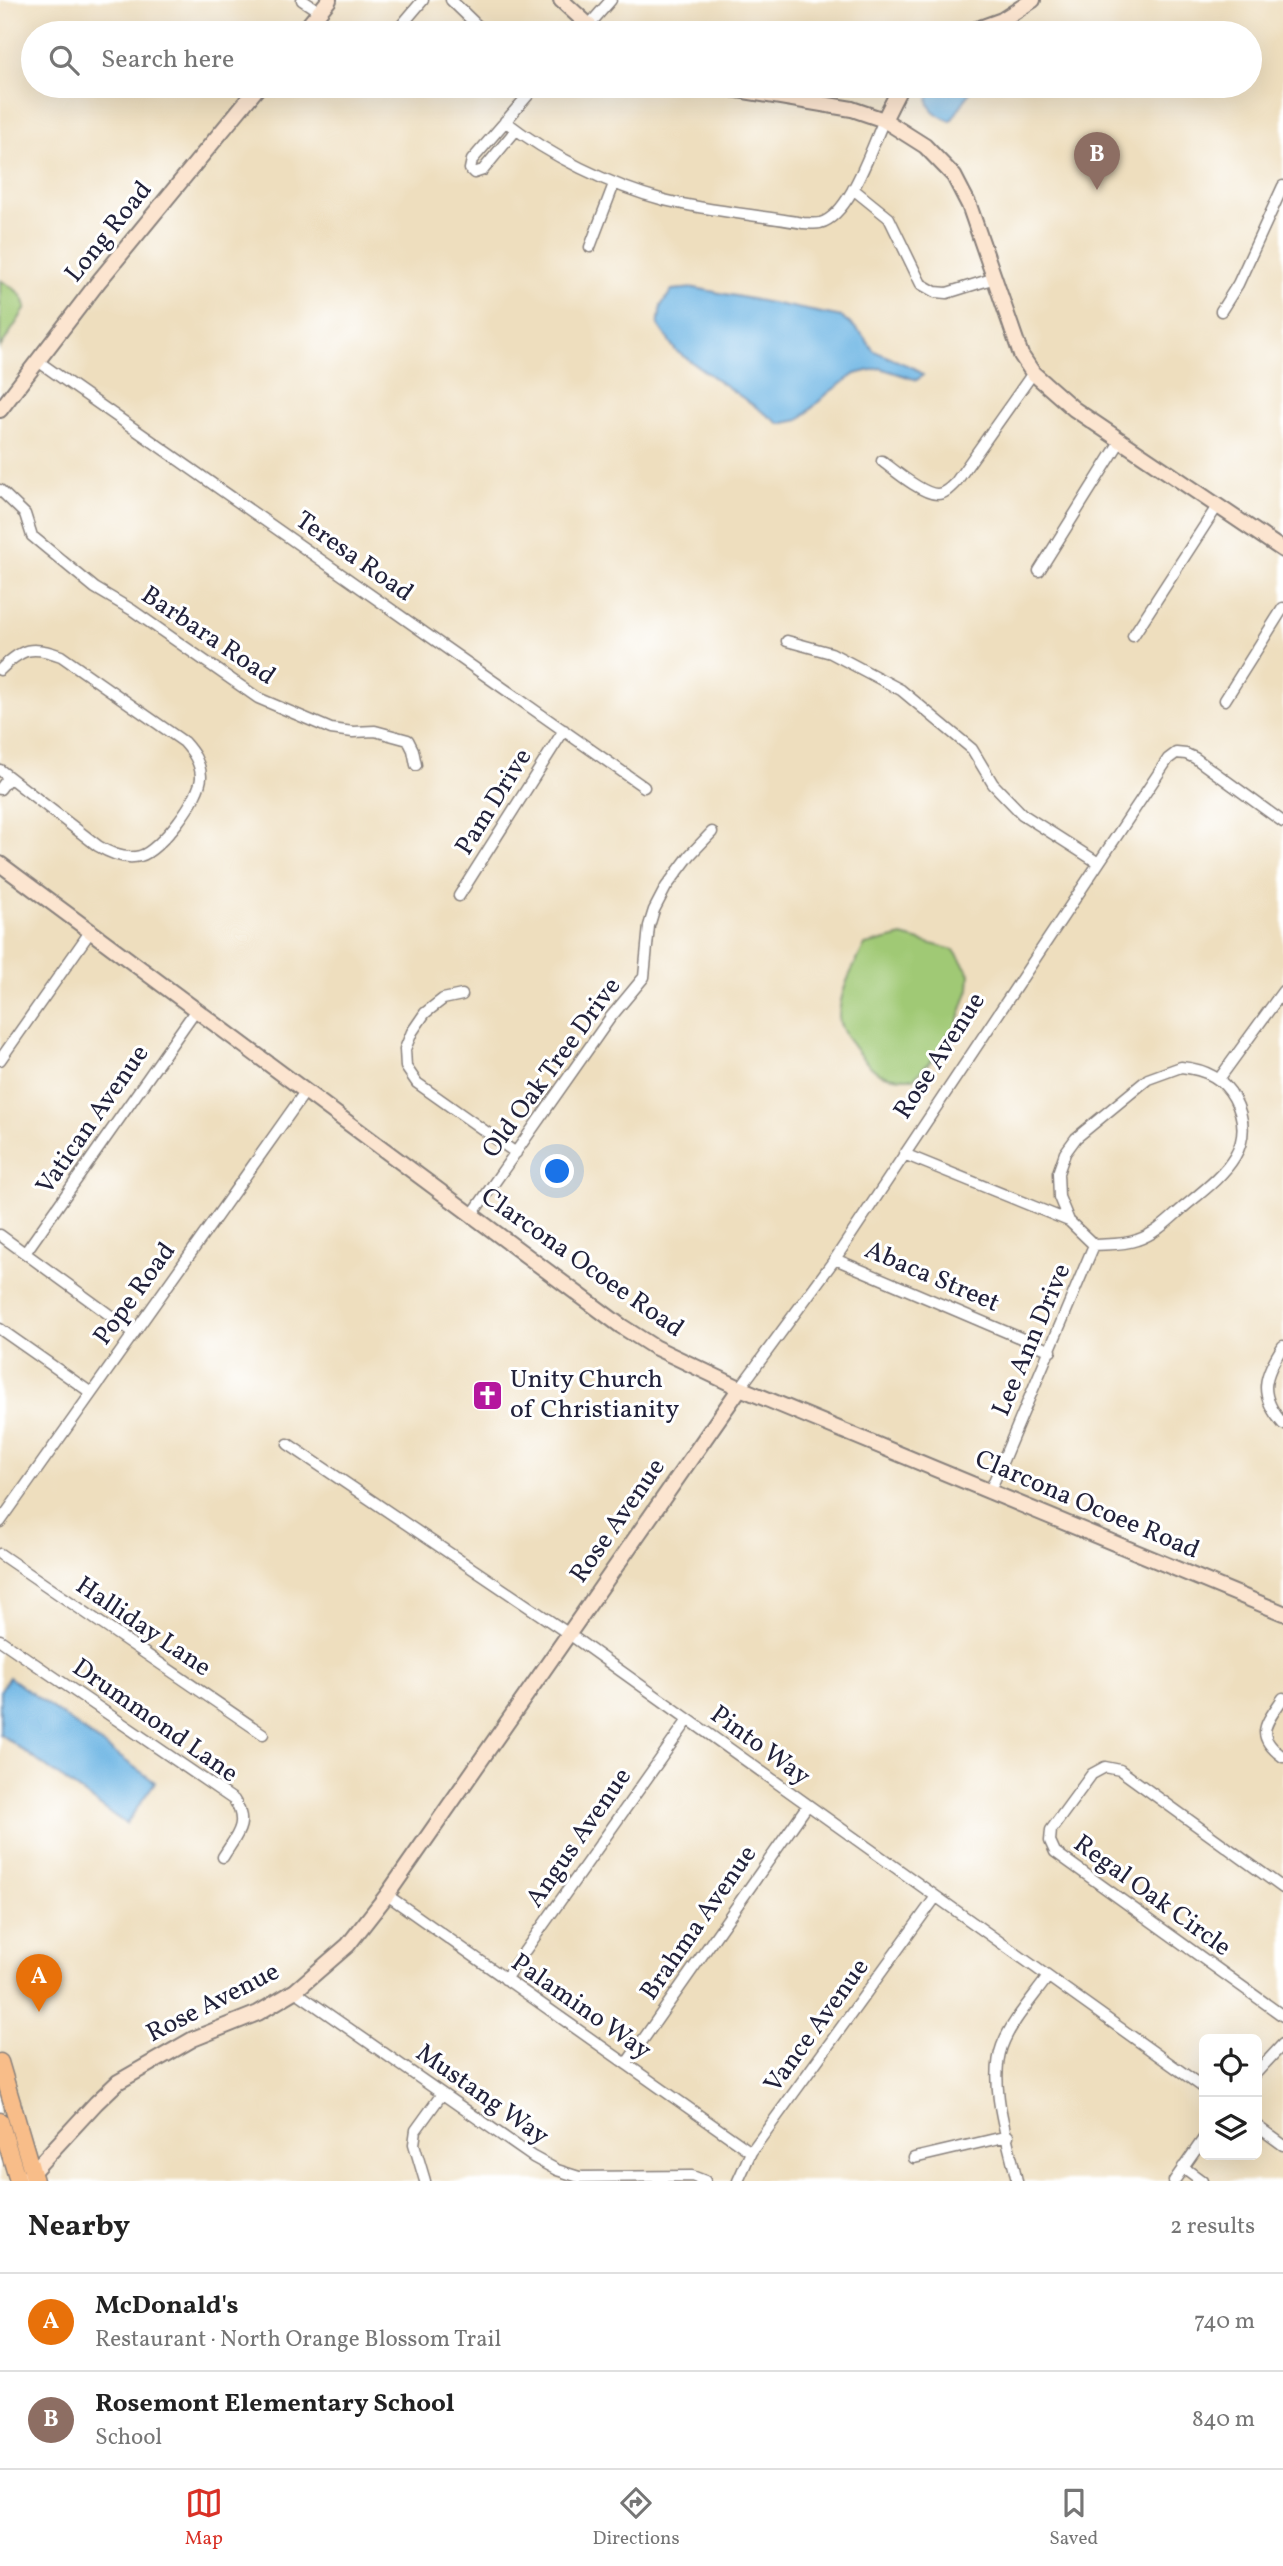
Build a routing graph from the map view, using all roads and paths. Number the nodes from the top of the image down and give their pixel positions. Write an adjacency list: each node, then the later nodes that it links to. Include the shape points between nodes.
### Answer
1 (302, 0): 7 (street)
2 (423, 0): 9 (street)
3 (451, 0): 10 (street)
4 (561, 0): 11 (street)
5 (611, 0): 12 (street)
6 (1033, 0): 13 (street)
7 (324, 6): 8 (street)
8 (312, 21)
9 (405, 21)
10 (473, 21)
11 (580, 21)
12 (596, 21)
13 (999, 21)
14 (249, 98): 27 (street, Long Road, via 99,281)
15 (525, 98): 19 (street)
16 (786, 98): 18 (street, via 852,109)
17 (895, 98): 18 (street)
18 (884, 120): 23 (street); 25 (street, via 925,146 954,176 970,205)
19 (505, 121): 20 (street); 20 (street, via 472,160 474,173 483,170)
20 (516, 130): 21 (street)
21 (614, 184): 23 (street, via 665,200 803,223 821,223 837,212); 24 (street)
22 (1283, 186): 26 (street)
23 (853, 189): 25 (street, via 889,218 921,284 947,293)
24 (590, 247)
25 (995, 278): 28 (street, via 1021,355)
26 (1222, 311)
27 (39, 362): 29 (street, Long Road); 41 (street, Teresa Road)
28 (1033, 373): 30 (street); 31 (street, via 947,490 937,494 922,489)
29 (0, 410)
30 (1121, 440): 33 (street); 35 (street)
31 (882, 461)
32 (0, 490): 42 (street, Barbara Road, via 25,513 32,536 95,588 236,684 331,729 375,731 408,740)
33 (1218, 505): 34 (street); 37 (street)
34 (1283, 550)
35 (1039, 571)
36 (1283, 608): 40 (street)
37 (1133, 636)
38 (787, 640): 48 (street, via 831,653 901,690 972,749 993,784 1022,814)
39 (0, 670): 43 (street, via 26,651 40,648 61,656 184,742 195,755 201,777 195,797 160,843 140,856 125,857 98,846)
40 (1225, 700)
41 (564, 730): 44 (street, Teresa Road); 50 (street, Pam Drive)
42 (416, 765)
43 (4, 774): 45 (street)
44 (644, 788)
45 (0, 789)
46 (1283, 822): 48 (street, Rose Avenue, via 1195,758 1176,753 1161,767)
47 (712, 832): 58 (street, Old Oak Tree Drive, via 674,876 654,910 644,977)
48 (1097, 862): 59 (street, Rose Avenue)
49 (0, 864): 51 (street, Clarcona Ocoee Road)
50 (458, 896)
51 (90, 932): 54 (street, Clarcona Ocoee Road); 55 (street)
52 (1283, 992): 56 (street)
53 (462, 995): 58 (street, via 443,999 425,1013 405,1049 406,1067 417,1083)
54 (195, 1011): 57 (street, Clarcona Ocoee Road); 64 (street, Vatican Avenue)
55 (0, 1060)
56 (1219, 1079): 61 (street, Lee Ann Drive, via 1199,1069 1181,1067 1164,1072 1148,1079 1076,1138 1058,1173 1059,1197); 63 (street, Lee Ann Drive, via 1242,1113 1243,1134 1226,1172 1158,1230 1136,1241)
57 (305, 1092): 60 (street, Clarcona Ocoee Road); 67 (street, Pope Road)
58 (516, 1153): 60 (street, Old Oak Tree Drive)
59 (904, 1154): 61 (street); 65 (street, Rose Avenue)
60 (471, 1216): 70 (street, Clarcona Ocoee Road, via 654,1348)
61 (1069, 1221): 63 (street, Lee Ann Drive)
62 (0, 1235): 64 (street)
63 (1094, 1244): 69 (street, Lee Ann Drive)
64 (25, 1253): 67 (street)
65 (835, 1259): 69 (street, Abaca Street); 70 (street, Rose Avenue)
66 (0, 1329): 71 (street)
67 (134, 1332): 71 (street, Pope Road)
68 (1283, 1346): 72 (street, via 1268,1369 1266,1391 1270,1409)
69 (1051, 1351): 74 (street, Lee Ann Drive)
70 (740, 1388): 74 (street, Clarcona Ocoee Road); 78 (street, Rose Avenue)
71 (90, 1392): 75 (street, Pope Road)
72 (1283, 1424)
73 (288, 1444): 78 (street, Pinto Way)
74 (990, 1491): 77 (street, Clarcona Ocoee Road)
75 (0, 1522)
76 (0, 1554): 82 (street, Halliday Lane)
77 (1283, 1613)
78 (569, 1634): 81 (street, Pinto Way); 87 (street, Rose Avenue)
79 (0, 1640): 85 (street, Drummond Lane, via 233,1800 242,1822)
80 (1283, 1698): 83 (street, via 1264,1732 1266,1742)
81 (688, 1720): 84 (street, Pinto Way); 90 (street, Angus Avenue)
82 (262, 1734)
83 (1283, 1757)
84 (807, 1806): 88 (street, Pinto Way); 95 (street, Brahma Avenue)
85 (223, 1857)
86 (1283, 1888): 92 (street, Regal Oak Circle, via 1119,1770 1105,1766 1091,1774 1051,1830 1055,1852)
87 (387, 1895): 90 (street, Palamino Way); 91 (street, Rose Avenue, via 348,1945)
88 (935, 1898): 89 (street, Pinto Way); 104 (street, Vance Avenue)
89 (1047, 1978): 97 (street, Pinto Way); 101 (street, via 1002,2047 999,2100)
90 (505, 1979): 95 (street, Palamino Way)
91 (295, 1991): 98 (street, Mustang Way); 107 (street, Rose Avenue, via 258,2013 193,2039 118,2082)
92 (1283, 2016)
93 (1283, 2044): 96 (street)
94 (0, 2062): 107 (main road)
95 (626, 2064): 104 (street, Palamino Way)
96 (1262, 2067)
97 (1199, 2084)
98 (442, 2094): 109 (street, via 416,2130 414,2144); 110 (street, Mustang Way, via 556,2170 579,2177 692,2176)
99 (0, 2121): 108 (main road)
100 (1262, 2129): 102 (street)
101 (1008, 2136): 105 (street); 112 (street)
102 (1283, 2144)
103 (1199, 2145): 106 (street)
104 (751, 2152): 111 (street, Vance Avenue)
105 (914, 2158)
106 (1183, 2167): 113 (street); 114 (street)
107 (31, 2178)
108 (18, 2181)
109 (425, 2181)
110 (705, 2181)
111 (738, 2181)
112 (1017, 2181)
113 (1174, 2181)
114 (1202, 2181)

